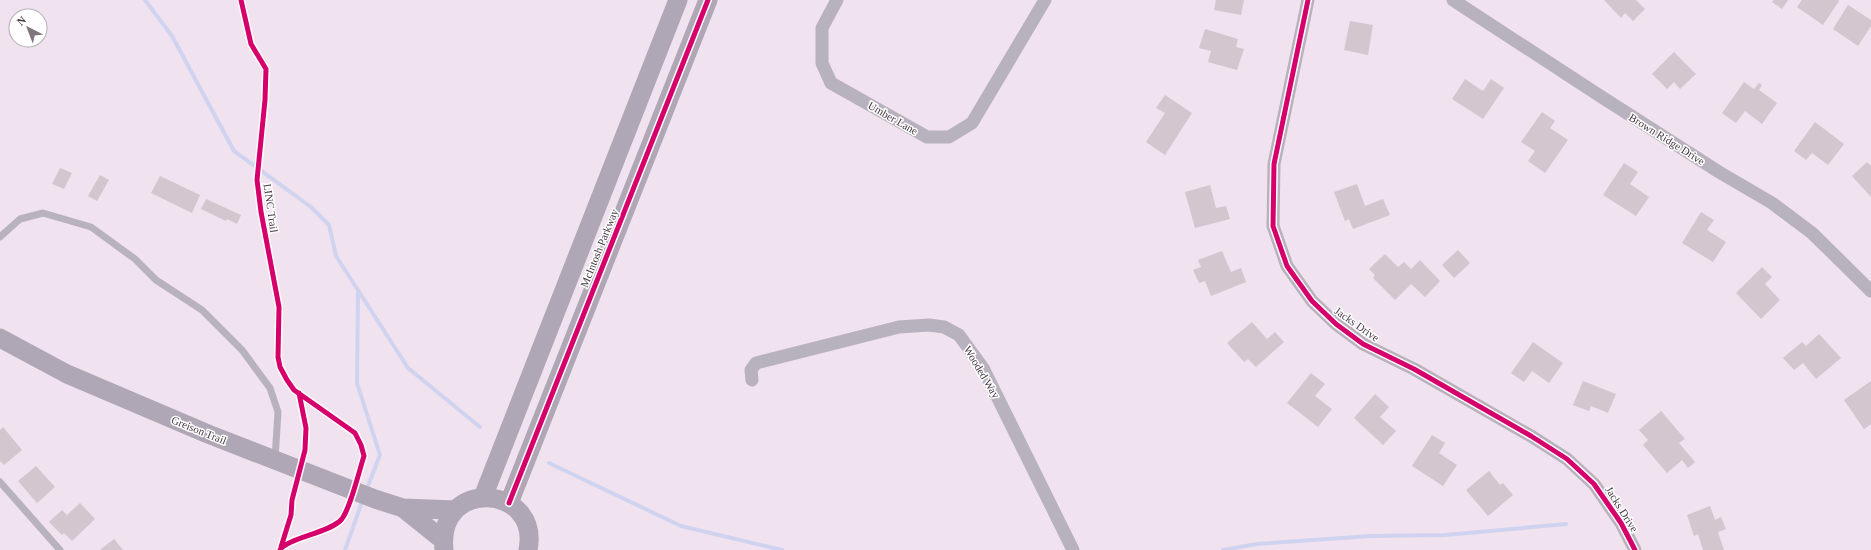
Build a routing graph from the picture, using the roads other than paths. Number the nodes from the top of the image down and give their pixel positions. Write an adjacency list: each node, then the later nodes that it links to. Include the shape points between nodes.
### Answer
1 (678, 0): 13 (street, McIntosh Parkway)
2 (708, 0): 14 (street, McIntosh Parkway)
3 (837, 0): 4 (street, Umber Lane, via 822,28 822,63 831,83 927,137 949,138 972,123)
4 (1045, 0)
5 (1308, 0): 22 (street, Jacks Drive, via 1274,164 1273,226 1287,266 1312,301 1336,324 1363,344 1421,372 1567,459 1594,484 1621,523)
6 (1453, 0): 8 (street, Brown Ridge Drive, via 1610,103 1772,203 1812,233)
7 (0, 237): 11 (lane, via 20,219 43,213 91,227 135,259 156,280 202,310 242,350 270,388 278,412)
8 (1871, 291)
9 (0, 338): 11 (street, Greison Trail, via 67,374 208,434)
10 (752, 380): 21 (street, Wooded Way, via 751,370 756,363 899,327 929,325 944,327 954,332 959,335 983,368)
11 (275, 459): 15 (street, Greison Trail)
12 (0, 482): 19 (lane)
13 (482, 497): 14 (street, via 496,498); 16 (street, via 463,503)
14 (509, 503): 17 (street, via 520,512 526,524)
15 (404, 508): 16 (street, Greison Trail); 18 (street, Greison Trail)
16 (455, 510): 18 (street, via 449,519)
17 (528, 544): 20 (street)
18 (444, 545)
19 (60, 550)
20 (545, 550)
21 (1073, 550)
22 (1635, 550)

